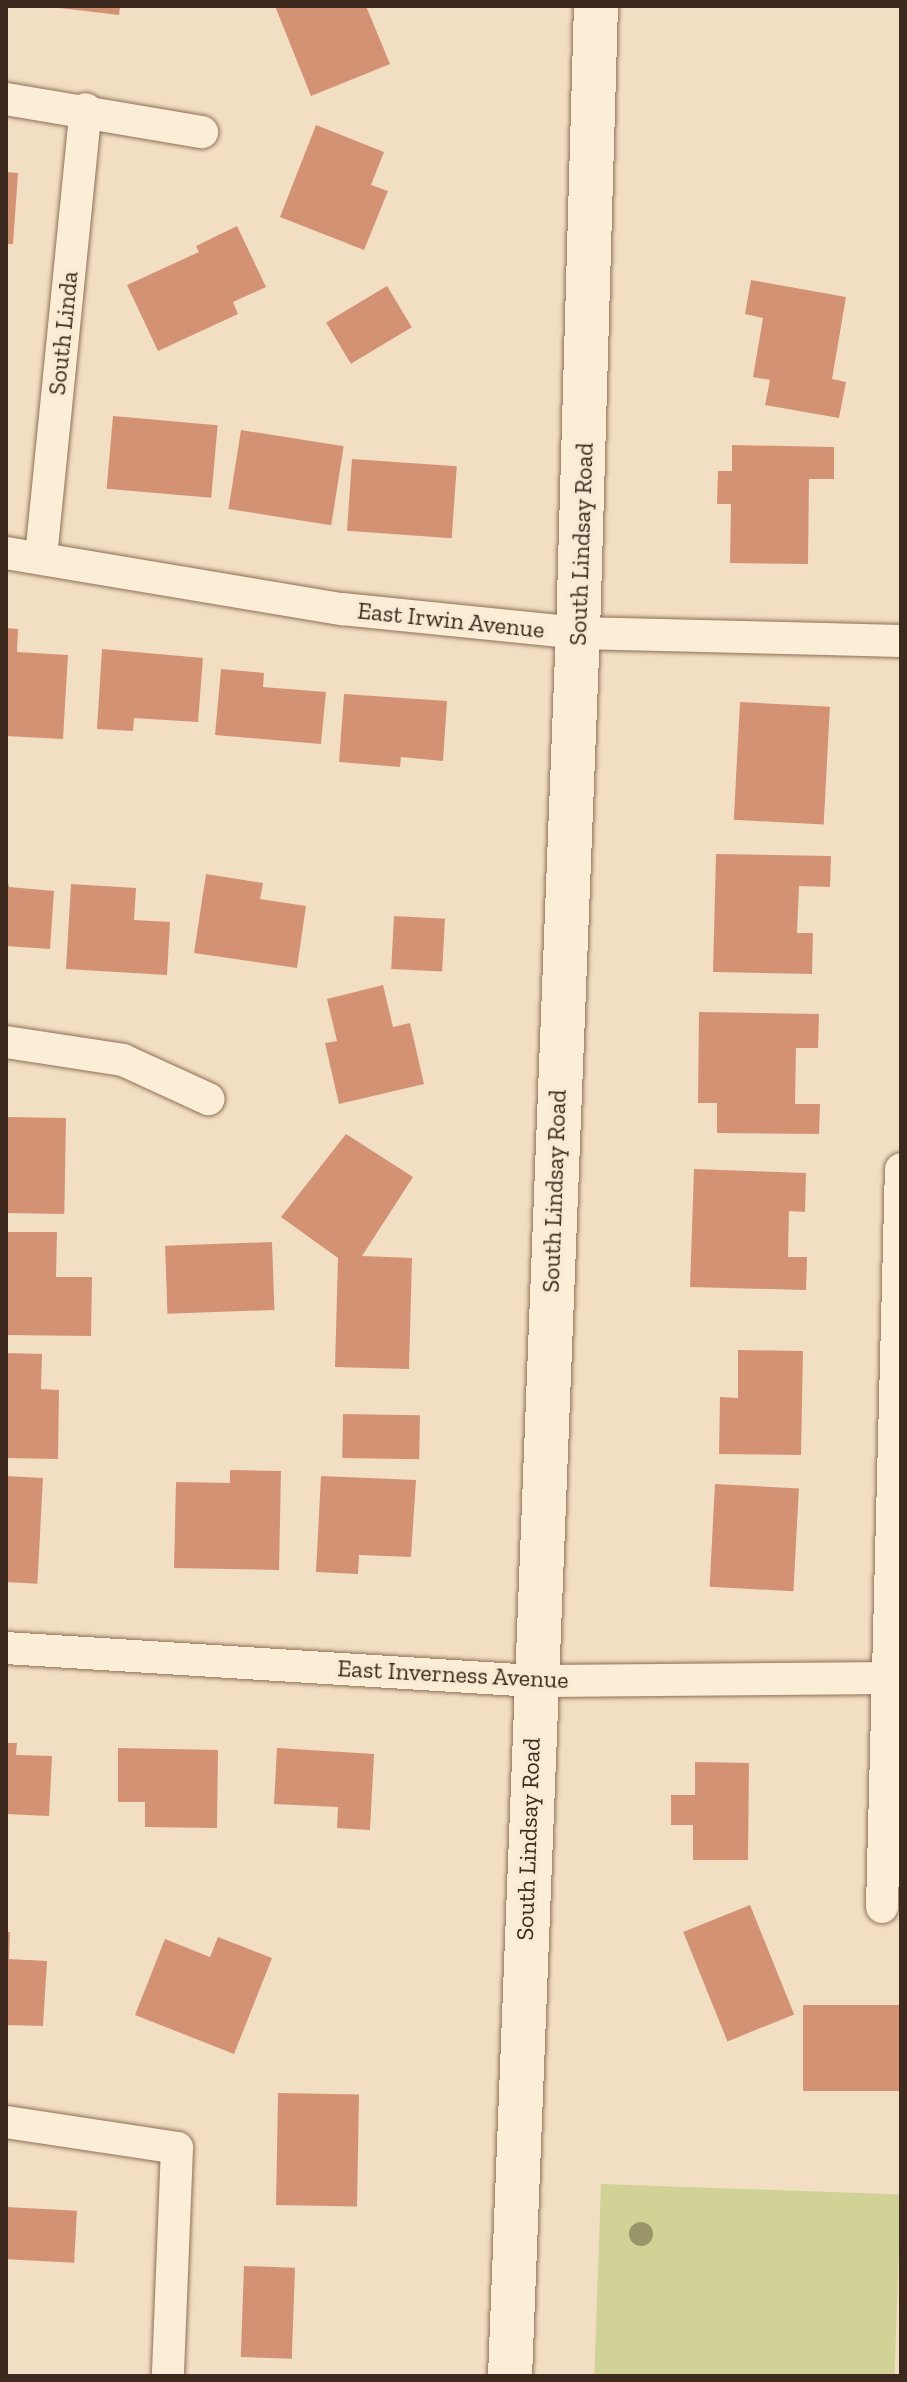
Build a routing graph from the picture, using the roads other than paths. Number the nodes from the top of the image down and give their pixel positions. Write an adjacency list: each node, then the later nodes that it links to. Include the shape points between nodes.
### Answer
1 (596, 6): 7 (main road, South Lindsay Road)
2 (6, 99): 3 (street)
3 (86, 109): 4 (street); 6 (street, South Linda)
4 (202, 132)
5 (6, 553): 6 (street, East Irwin Avenue)
6 (41, 557): 7 (street, East Irwin Avenue, via 342,609)
7 (578, 633): 8 (street, East Irwin Avenue); 15 (main road, South Lindsay Road)
8 (901, 641)
9 (6, 1042): 10 (street, via 123,1060)
10 (208, 1099)
11 (901, 1169): 12 (street)
12 (901, 1177): 14 (street)
13 (6, 1648): 15 (street, East Inverness Avenue)
14 (895, 1678): 15 (street, East Inverness Avenue); 16 (street)
15 (534, 1681): 19 (main road, South Lindsay Road)
16 (882, 1907)
17 (6, 2122): 18 (street, via 177,2148)
18 (168, 2376)
19 (510, 2376)

